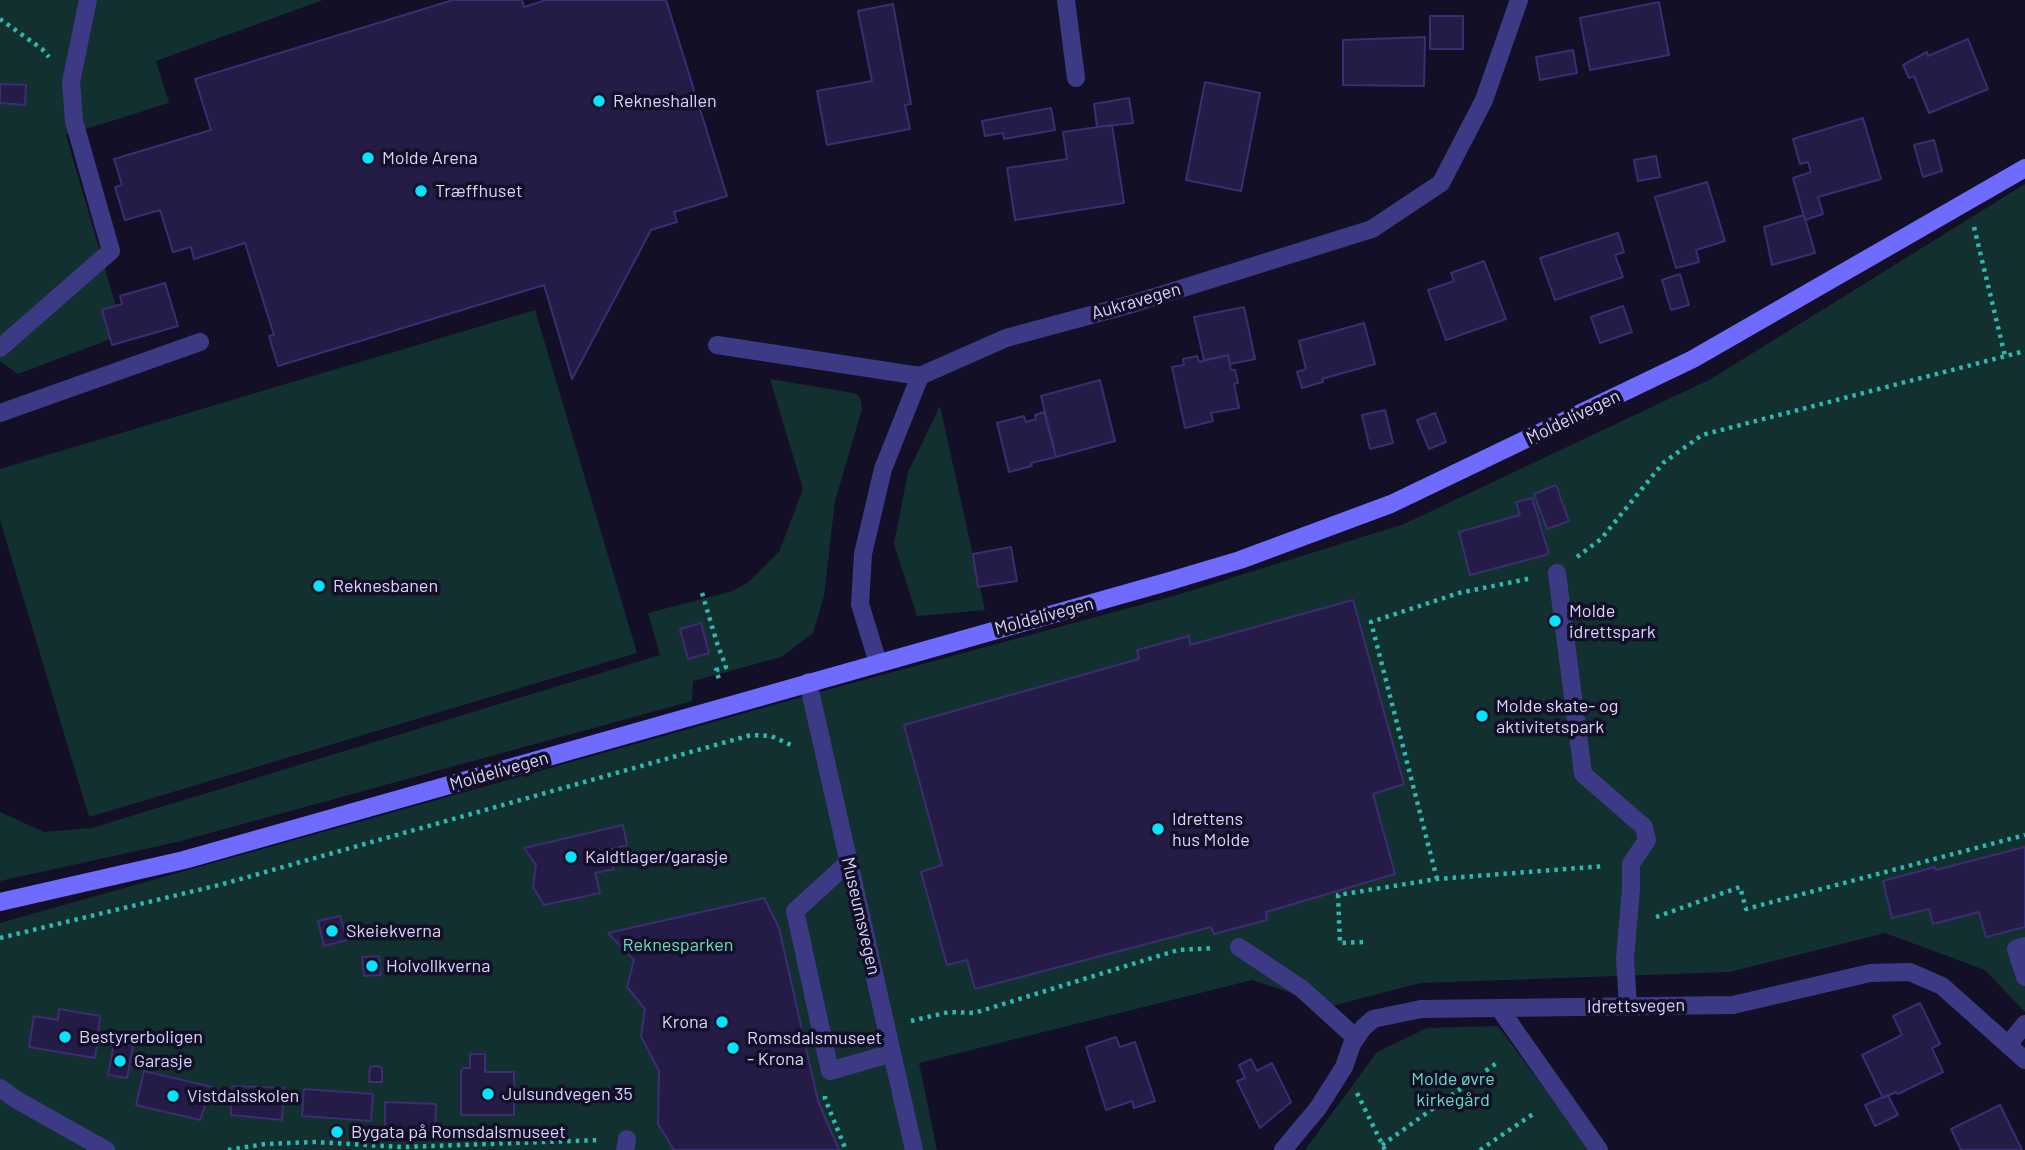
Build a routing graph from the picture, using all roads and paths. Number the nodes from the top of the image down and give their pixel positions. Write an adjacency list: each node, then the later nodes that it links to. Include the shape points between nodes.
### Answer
1 (88, 0): 6 (street)
2 (1066, 0): 5 (street)
3 (1519, 0): 14 (street, Aukravegen, via 1484,100 1441,183 1372,229 1006,338)
4 (0, 19): 6 (path, via 42,49)
5 (1076, 78)
6 (71, 82): 11 (street, via 74,121 111,251)
7 (2025, 168): 18 (main road, Moldelivegen, via 1693,359 1391,504 1193,574)
8 (1973, 223): 13 (path)
9 (200, 342): 15 (street)
10 (717, 345): 14 (street)
11 (0, 348)
12 (2025, 351): 13 (path)
13 (2005, 356): 16 (path, via 1702,435 1663,463 1601,539)
14 (920, 376): 18 (street, via 883,469 863,554 860,604)
15 (0, 413)
16 (1557, 573): 24 (street, via 1583,774 1644,827 1647,839); 25 (path, via 1459,593 1371,622)
17 (702, 593): 19 (path, via 726,667)
18 (878, 663): 20 (main road, Moldelivegen)
19 (716, 670)
20 (808, 682): 23 (street, Museumsvegen); 26 (main road, Moldelivegen, via 184,860)
21 (792, 745): 28 (path, via 771,736 751,735 223,884)
22 (2025, 835): 27 (path, via 1746,909 1740,887 1648,920)
23 (849, 862): 36 (street, Museumsvegen); 39 (street, via 795,911 830,1070)
24 (1631, 864): 25 (path); 27 (street)
25 (1437, 879): 29 (path, via 1338,895 1340,943)
26 (0, 902)
27 (1629, 921): 33 (street, via 1625,959)
28 (0, 938)
29 (1363, 942)
30 (2025, 946): 32 (street, via 2017,948)
31 (1239, 947): 36 (path, via 1178,950 974,1013 949,1012); 37 (street, via 1302,989)
32 (2025, 977)
33 (1628, 1006): 34 (street, Idrettsvegen); 38 (street, Idrettsvegen, via 1733,1004 1871,973 1910,972 1942,986)
34 (1499, 1008): 37 (street, Idrettsvegen, via 1421,1009 1373,1019); 54 (street)
35 (2025, 1024): 38 (street)
36 (887, 1027): 39 (street, Museumsvegen)
37 (1356, 1038): 42 (street)
38 (2008, 1045): 40 (street, Idrettsvegen)
39 (892, 1053): 51 (street, Museumsvegen)
40 (2025, 1060)
41 (1498, 1062): 47 (path)
42 (1345, 1067): 47 (path); 52 (street)
43 (0, 1088): 48 (street)
44 (825, 1099): 50 (path)
45 (1536, 1112): 53 (path)
46 (626, 1145): 49 (path, via 403,1147 314,1142)
47 (1383, 1147)
48 (106, 1150)
49 (228, 1150)
50 (846, 1150)
51 (914, 1150)
52 (1283, 1150)
53 (1480, 1150)
54 (1599, 1150)

